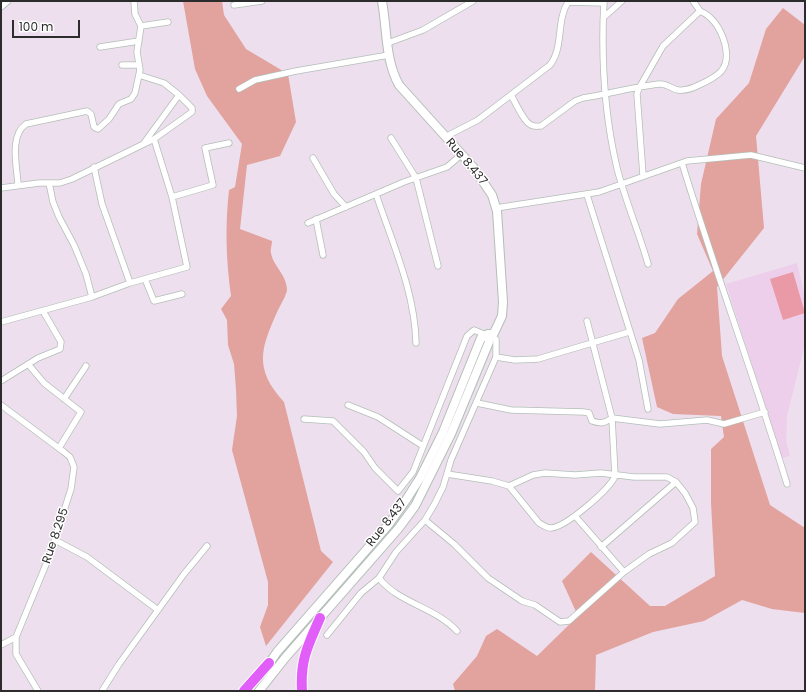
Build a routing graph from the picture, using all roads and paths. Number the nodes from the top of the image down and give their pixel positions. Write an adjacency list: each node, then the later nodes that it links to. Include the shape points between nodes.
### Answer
1 (8, 1): 10 (street)
2 (134, 1): 14 (street)
3 (262, 1): 9 (street)
4 (382, 1): 16 (main road, Rue 8.437)
5 (473, 1): 16 (street, via 423,30)
6 (622, 1): 12 (street)
7 (693, 1): 11 (street)
8 (604, 2): 12 (street); 26 (street, via 568,2 555,59)
9 (234, 4)
10 (1, 7)
11 (700, 11): 22 (street, via 663,46); 22 (street, via 714,20 722,34 726,54 723,70 717,77 686,90 660,84)
12 (604, 17): 24 (street)
13 (168, 22): 14 (street)
14 (141, 26): 15 (street)
15 (139, 41): 17 (street); 20 (street)
16 (388, 43): 18 (main road, Rue 8.437)
17 (100, 47)
18 (389, 55): 23 (street, via 255,80); 27 (main road, Rue 8.437, via 398,85)
19 (122, 65): 20 (street)
20 (139, 65): 21 (street)
21 (139, 75): 25 (street, via 164,83); 40 (street, via 132,99 119,104 98,129 94,127 91,114 87,111 26,124 20,128 16,138)
22 (639, 88): 24 (street); 37 (street, via 637,94)
23 (239, 90)
24 (604, 94): 26 (street, via 575,101 541,126 530,125); 41 (street)
25 (179, 95): 29 (street, via 192,108 192,112); 31 (street)
26 (511, 95): 27 (street, via 478,120)
27 (445, 137): 32 (main road, Rue 8.437)
28 (391, 138): 38 (street)
29 (154, 139): 31 (street); 45 (street)
30 (229, 142): 45 (street, via 205,148 213,185)
31 (144, 144): 35 (street)
32 (461, 155): 38 (street, via 447,167); 47 (main road, Rue 8.437, via 481,177)
33 (313, 158): 46 (street, via 334,194)
34 (682, 163): 36 (street, via 751,155); 37 (street); 73 (street)
35 (94, 167): 39 (street, via 66,181); 54 (street, via 102,204)
36 (805, 168)
37 (643, 175): 41 (street)
38 (416, 178): 43 (street); 52 (street)
39 (49, 183): 40 (street); 56 (street, via 58,217 74,245)
40 (18, 185): 42 (street)
41 (622, 185): 44 (street); 51 (street)
42 (1, 188)
43 (376, 194): 46 (street); 62 (street, via 410,298)
44 (587, 195): 47 (street); 60 (street)
45 (172, 197): 53 (street, via 187,267)
46 (346, 206): 48 (street)
47 (496, 208): 61 (main road, Rue 8.437, via 503,302 498,326 494,333)
48 (316, 219): 49 (street); 50 (street)
49 (308, 223)
50 (323, 255)
51 (648, 264)
52 (438, 266)
53 (145, 279): 54 (street); 55 (street, via 154,301)
54 (130, 284): 56 (street)
55 (182, 294)
56 (92, 297): 57 (street)
57 (43, 311): 59 (street); 65 (street, via 62,346)
58 (587, 321): 63 (street)
59 (1, 322)
60 (629, 332): 63 (street); 72 (street, via 639,360)
61 (488, 334): 64 (street, via 496,339); 76 (street, via 474,330 467,336); 91 (main road, Rue 8.437, via 489,342 451,434 415,506); 97 (main road, Rue 8.437, via 481,338 440,438 406,500 389,524)
62 (416, 343)
63 (594, 344): 64 (street, via 538,359 515,360); 74 (street)
64 (496, 357): 69 (street)
65 (28, 364): 67 (street); 68 (street, via 44,383)
66 (86, 366): 68 (street)
67 (1, 381)
68 (64, 399): 77 (street, via 81,412)
69 (477, 403): 74 (street, via 511,410 584,412 589,413 592,421 599,423 606,423); 78 (street)
70 (348, 404): 76 (street, via 378,417)
71 (1, 405): 77 (street, Rue 8.295)
72 (648, 409)
73 (765, 412): 74 (street, via 724,424 707,420 660,424); 81 (street)
74 (612, 418): 79 (street)
75 (304, 419): 76 (street, via 333,421 398,491 413,472)
76 (423, 446)
77 (59, 448): 85 (street, Rue 8.295, via 70,457 74,472)
78 (447, 474): 82 (street); 84 (street)
79 (615, 476): 80 (street, via 667,477); 82 (street, via 601,473 538,474); 83 (street, via 611,484)
80 (676, 482): 87 (street); 88 (street, via 693,508 695,522 672,543 649,554)
81 (787, 484)
82 (509, 486): 83 (street, via 539,523 546,527 551,528)
83 (575, 516): 87 (street)
84 (425, 520): 88 (street, via 488,578 560,622 569,621); 89 (street, via 396,552)
85 (55, 540): 90 (street, via 87,557); 94 (street, Rue 8.295)
86 (207, 546): 90 (street)
87 (601, 547): 88 (street)
88 (624, 572)
89 (379, 578): 92 (street, via 390,590 444,618); 93 (street, via 361,593)
90 (158, 610): 99 (street, via 118,664)
91 (320, 618): 96 (main road, Rue 8.437); 104 (highway, via 306,649 301,672)
92 (457, 631)
93 (327, 635)
94 (16, 637): 95 (street); 98 (street, Rue 8.295, via 16,654)
95 (1, 645)
96 (286, 658): 102 (main road, Rue 8.437); 103 (main road)
97 (269, 663): 100 (highway); 101 (main road, Rue 8.437)
98 (38, 691)
99 (102, 691)
100 (244, 691)
101 (250, 691)
102 (259, 691)
103 (266, 691)
104 (302, 691)

